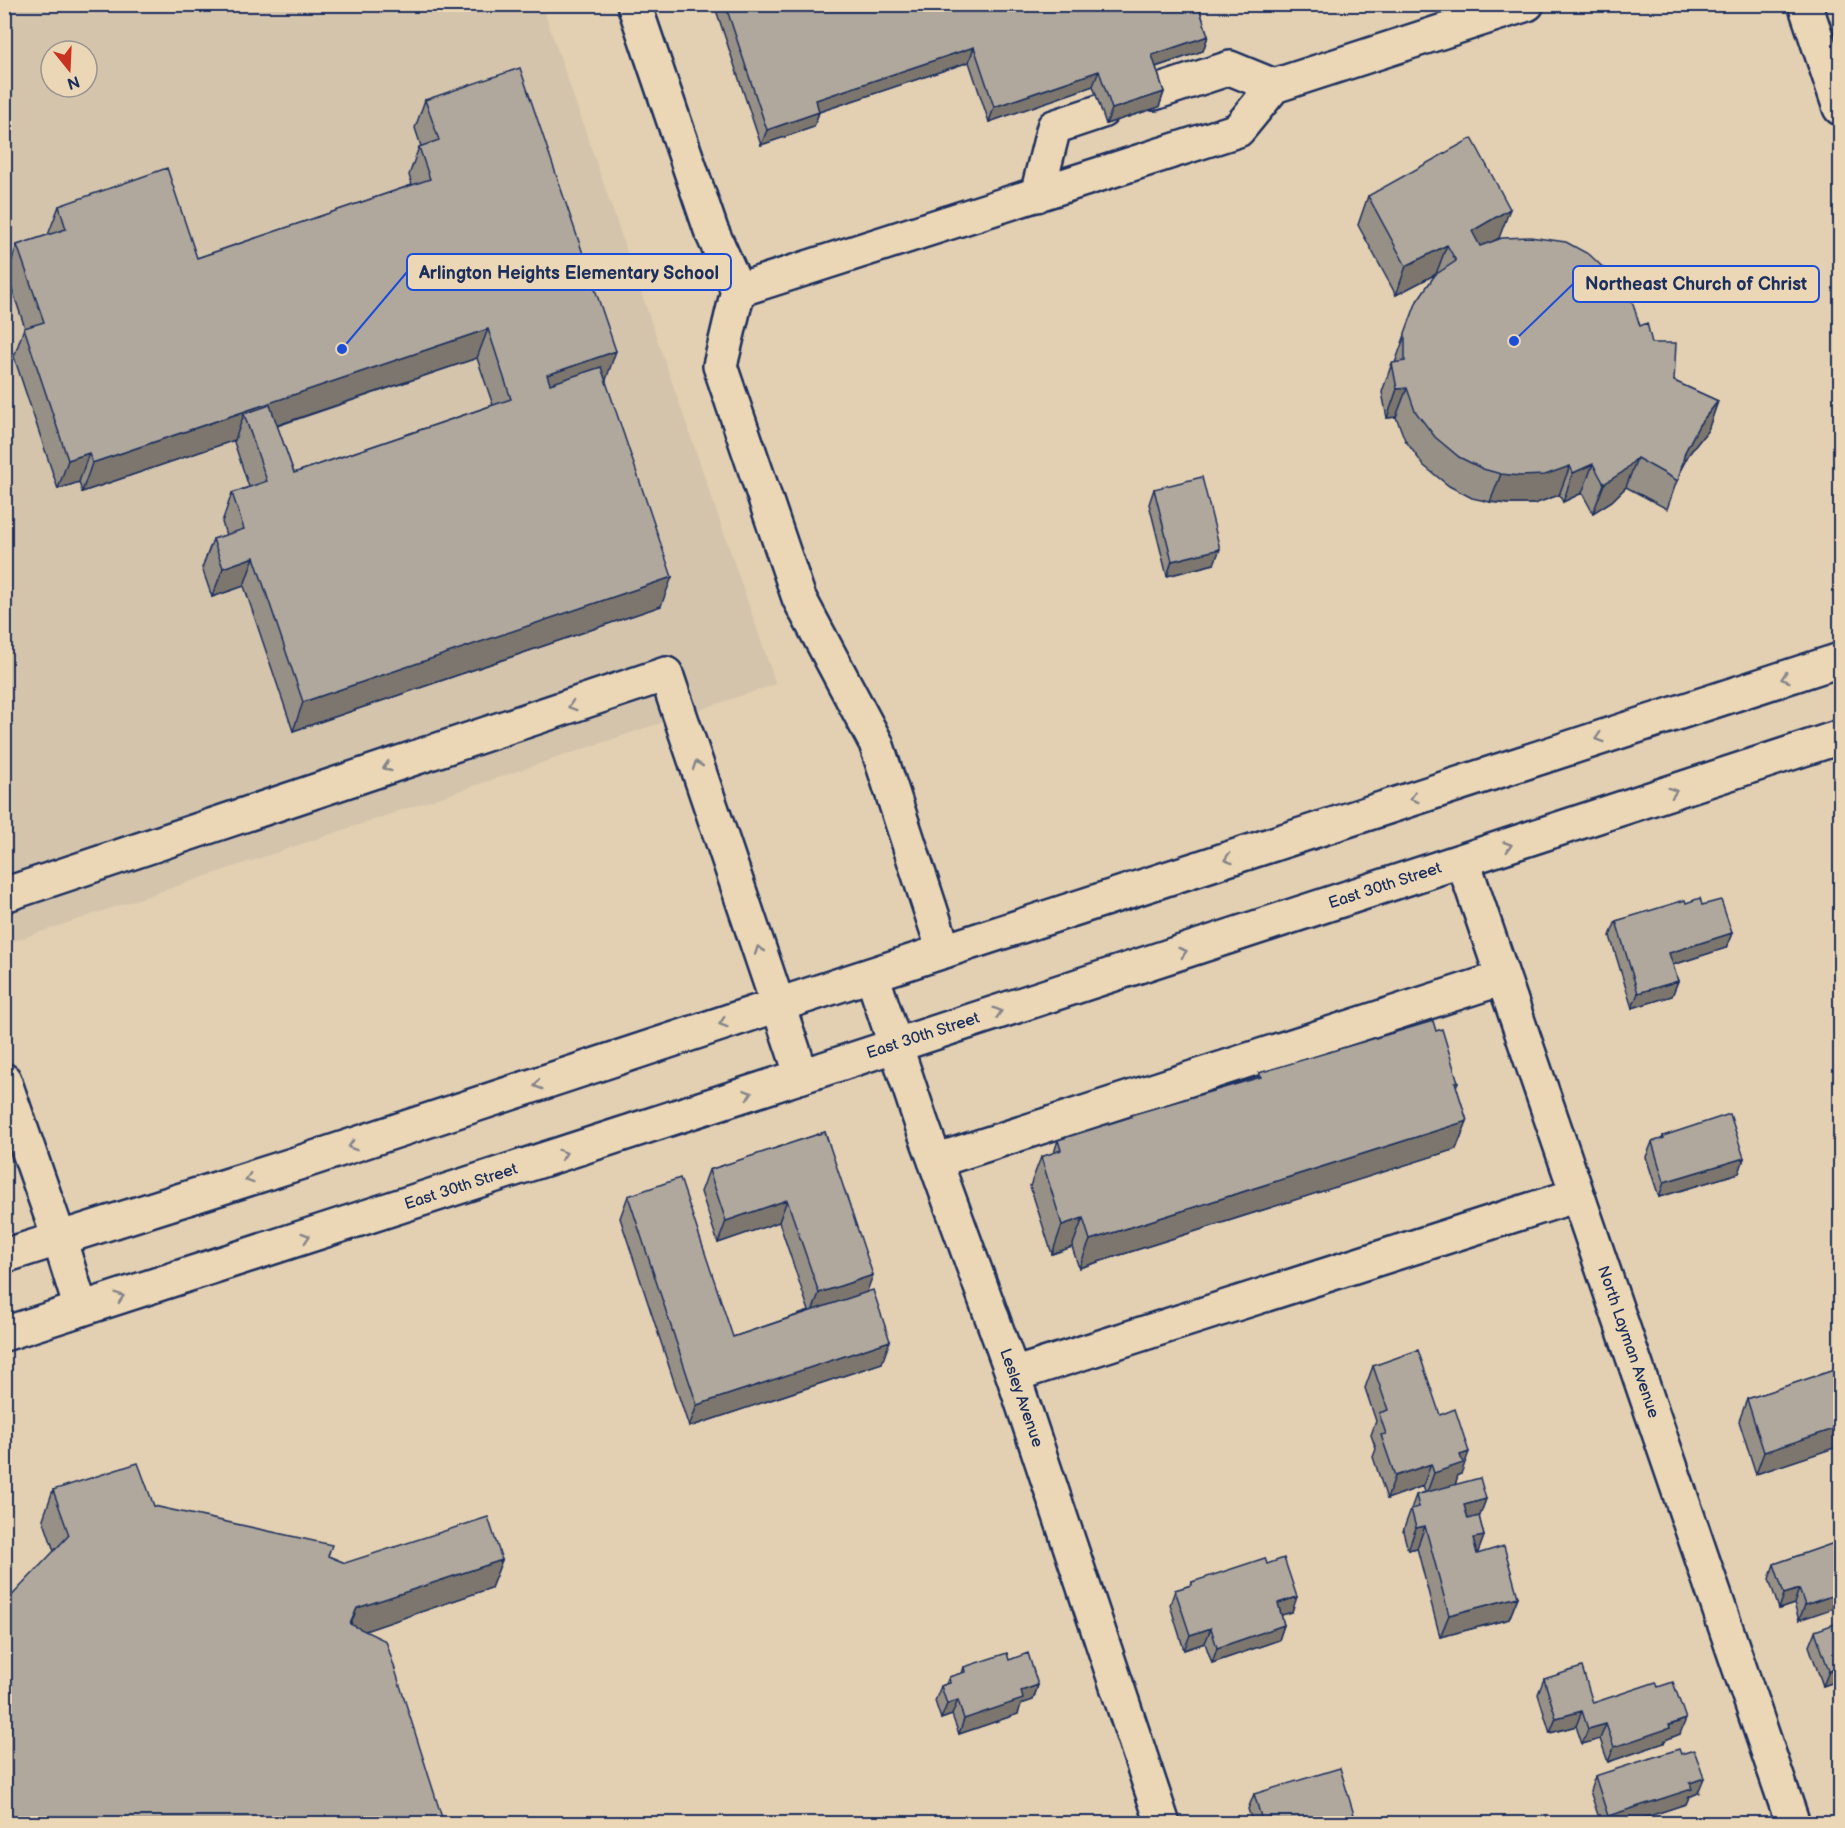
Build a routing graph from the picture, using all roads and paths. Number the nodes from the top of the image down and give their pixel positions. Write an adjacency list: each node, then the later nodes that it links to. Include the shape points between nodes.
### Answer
1 (634, 4): 9 (main road, via 711,230)
2 (1527, 4): 4 (main road)
3 (1805, 4): 6 (main road)
4 (1274, 86): 5 (main road, via 1230,68); 8 (main road, via 1239,130)
5 (1154, 93)
6 (1840, 108)
7 (1102, 111): 8 (main road, via 1054,127)
8 (1037, 195): 9 (main road)
9 (738, 290): 14 (main road, via 720,366 798,598 876,743)
10 (1840, 660): 14 (main road, one-way to 14)
11 (1840, 737): 12 (main road, East 30th Street, one-way to 11)
12 (1463, 861): 16 (main road, North Layman Avenue); 18 (main road, East 30th Street, one-way to 12)
13 (4, 894): 17 (main road, one-way to 13, via 666,674)
14 (944, 951): 15 (main road)
15 (872, 975): 17 (main road); 18 (main road, Lesley Avenue)
16 (1503, 978): 21 (main road); 22 (main road, North Layman Avenue)
17 (778, 1005): 19 (main road); 23 (main road, one-way to 23)
18 (894, 1046): 19 (main road, East 30th Street); 21 (main road, Lesley Avenue)
19 (802, 1076): 25 (main road, East 30th Street, one-way to 19)
20 (4, 1080): 23 (main road)
21 (935, 1161): 27 (main road, Lesley Avenue)
22 (1578, 1195): 27 (main road); 29 (main road, North Layman Avenue)
23 (59, 1239): 24 (main road); 25 (main road)
24 (4, 1256)
25 (81, 1309): 26 (main road, East 30th Street)
26 (4, 1334)
27 (1013, 1375): 28 (main road, Lesley Avenue)
28 (1163, 1824)
29 (1793, 1824)

